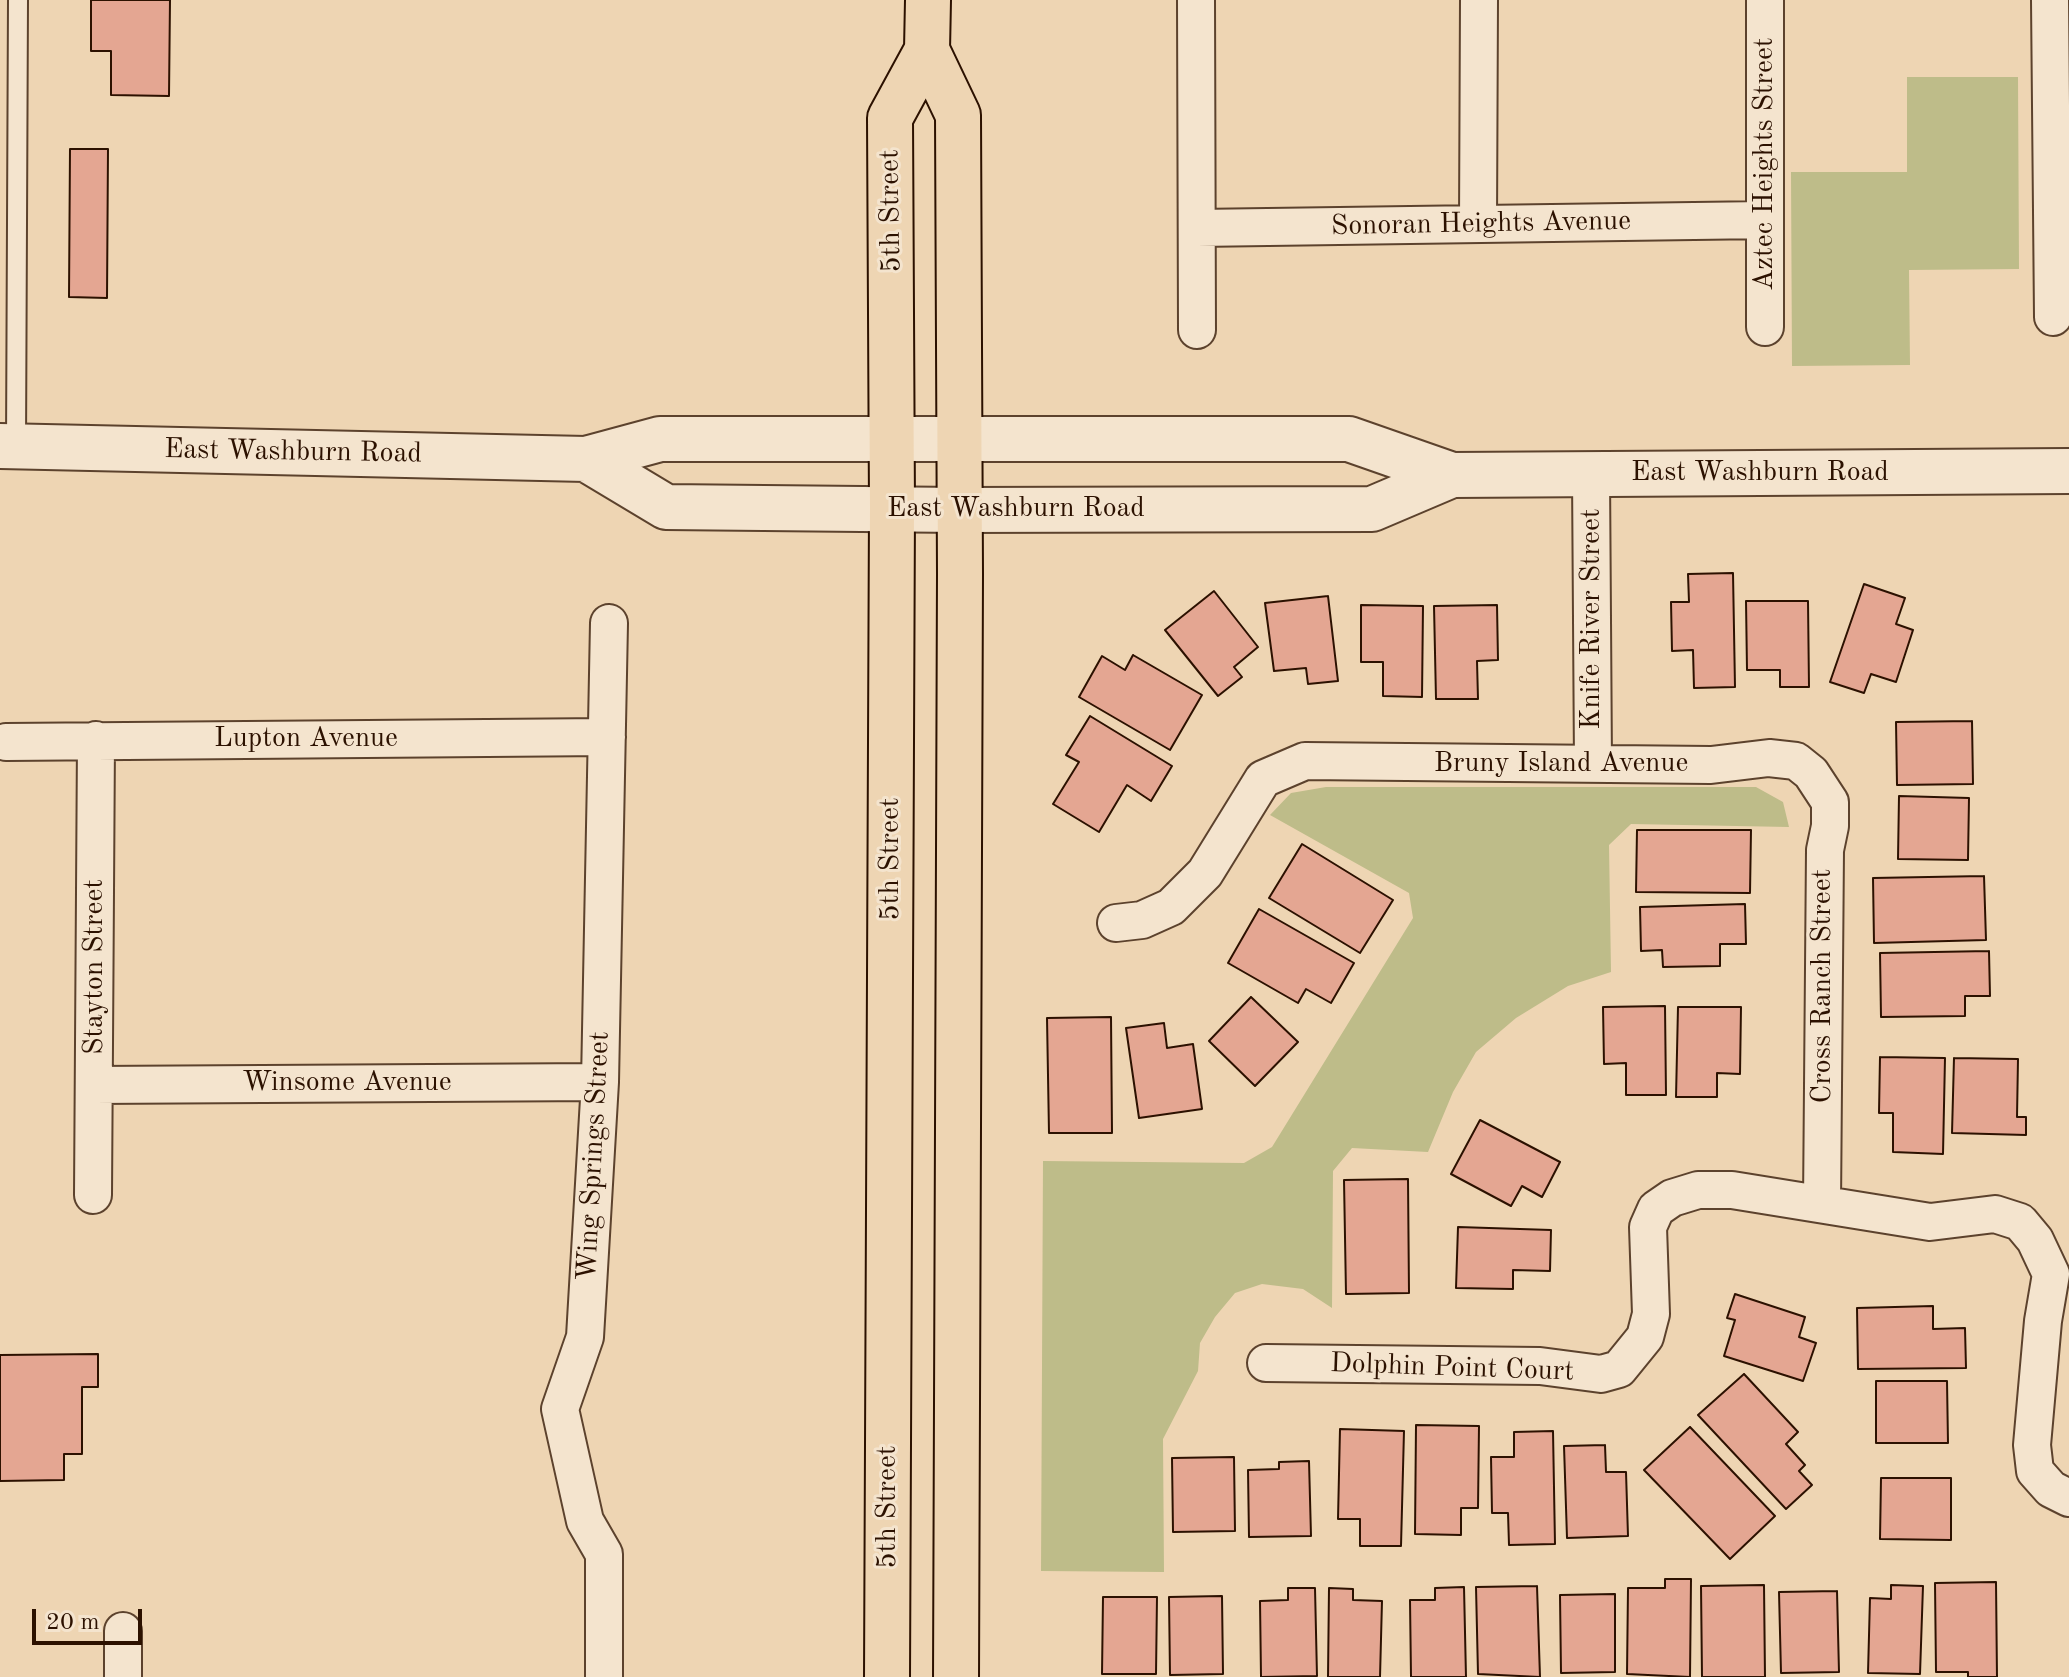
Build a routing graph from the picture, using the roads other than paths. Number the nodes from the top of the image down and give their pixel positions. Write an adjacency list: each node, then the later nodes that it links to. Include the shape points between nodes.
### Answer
1 (18, 0): 17 (lane)
2 (928, 0): 7 (main road, 5th Street)
3 (1196, 0): 11 (street)
4 (1479, 0): 10 (street)
5 (1765, 0): 8 (street, Aztec Heights Street)
6 (2050, 0): 9 (street)
7 (927, 50): 15 (main road, 5th Street, via 890,118); 16 (main road, 5th Street, via 958,115)
8 (1765, 220): 10 (street, Sonoran Heights Avenue); 13 (street, Aztec Heights Street)
9 (2061, 220): 12 (street)
10 (1478, 223): 11 (street, Sonoran Heights Avenue)
11 (1197, 228): 14 (street)
12 (2053, 317)
13 (1765, 327)
14 (1197, 330)
15 (892, 438): 16 (street, East Washburn Road); 18 (street, East Washburn Road, via 660,439); 22 (main road, 5th Street)
16 (960, 439): 21 (street, East Washburn Road, via 1349,439); 23 (main road, 5th Street)
17 (8, 446): 18 (street, East Washburn Road)
18 (586, 459): 22 (street, East Washburn Road, via 666,507)
19 (2069, 471): 20 (street, East Washburn Road)
20 (1591, 474): 21 (street, East Washburn Road); 28 (street, Knife River Street)
21 (1452, 475): 23 (street, East Washburn Road, via 1372,509)
22 (892, 508): 23 (street, East Washburn Road); 40 (main road, 5th Street)
23 (960, 510): 41 (main road, 5th Street)
24 (609, 623): 25 (street, Wing Springs Street)
25 (607, 737): 26 (street, Lupton Avenue); 31 (street, Wing Springs Street)
26 (96, 740): 27 (street, Lupton Avenue); 32 (street, Stayton Street)
27 (6, 742)
28 (1593, 764): 29 (street, Bruny Island Avenue, via 1711,765 1769,758 1796,761); 30 (street, Bruny Island Avenue, via 1305,761 1263,779 1205,873 1171,907 1142,920)
29 (1811, 773): 34 (street, Cross Ranch Street, via 1830,802 1825,850)
30 (1116, 923)
31 (600, 1082): 32 (street, Winsome Avenue); 39 (street, Wing Springs Street, via 585,1337 560,1409 585,1521 604,1554)
32 (94, 1085): 33 (street, Stayton Street)
33 (93, 1195)
34 (1822, 1204): 35 (street, Dolphin Point Court, via 1698,1190 1656,1209 1648,1227 1651,1314 1645,1337 1619,1369 1601,1374 1540,1366); 36 (street, via 1930,1222 1995,1214 2020,1222 2035,1240 2051,1274 2032,1445 2035,1471)
35 (1266, 1363)
36 (2060, 1494)
37 (123, 1631): 38 (street)
38 (123, 1677)
39 (604, 1677)
40 (887, 1677)
41 (956, 1677)

